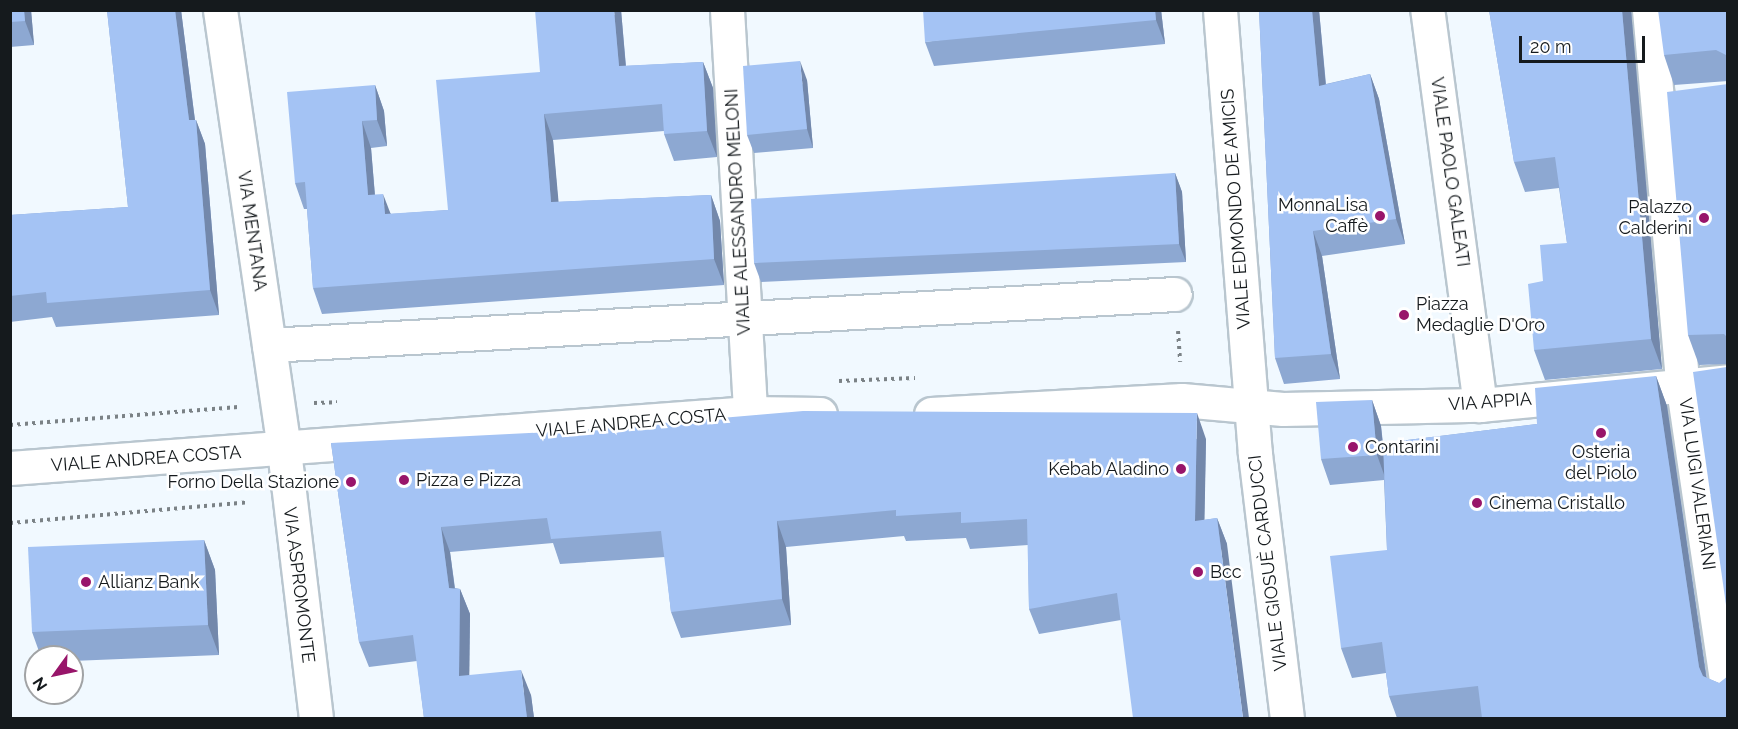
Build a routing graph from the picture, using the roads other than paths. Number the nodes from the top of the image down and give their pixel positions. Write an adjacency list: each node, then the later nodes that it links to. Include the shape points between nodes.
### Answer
1 (220, 10): 10 (street, VIA MENTANA)
2 (727, 10): 9 (street, VIALE ALESSANDRO MELONI)
3 (1220, 10): 14 (street, VIALE EDMONDO DE AMICIS)
4 (1427, 10): 13 (street, VIALE PAOLO GALEATI)
5 (1649, 10): 7 (street, VIA LUIGI VALERIANI)
6 (1692, 102): 7 (street)
7 (1656, 105): 12 (street, VIA LUIGI VALERIANI)
8 (1175, 294): 9 (street)
9 (744, 321): 10 (street); 15 (street, VIALE ALESSANDRO MELONI)
10 (269, 345): 18 (street, VIA MENTANA)
11 (1728, 381): 12 (street, VIA APPIA)
12 (1682, 382): 13 (street, VIA APPIA); 20 (street, VIA LUIGI VALERIANI)
13 (1480, 405): 14 (street, VIA APPIA)
14 (1251, 408): 17 (street, via 1182,400); 22 (street, VIALE GIOSUÈ CARDUCCI)
15 (750, 413): 16 (street, VIALE ANDREA COSTA); 18 (street, VIALE ANDREA COSTA)
16 (849, 414)
17 (895, 415)
18 (284, 450): 19 (street, VIALE ANDREA COSTA); 21 (street, VIA ASPROMONTE)
19 (10, 468)
20 (1728, 694)
21 (316, 718)
22 (1287, 718)

